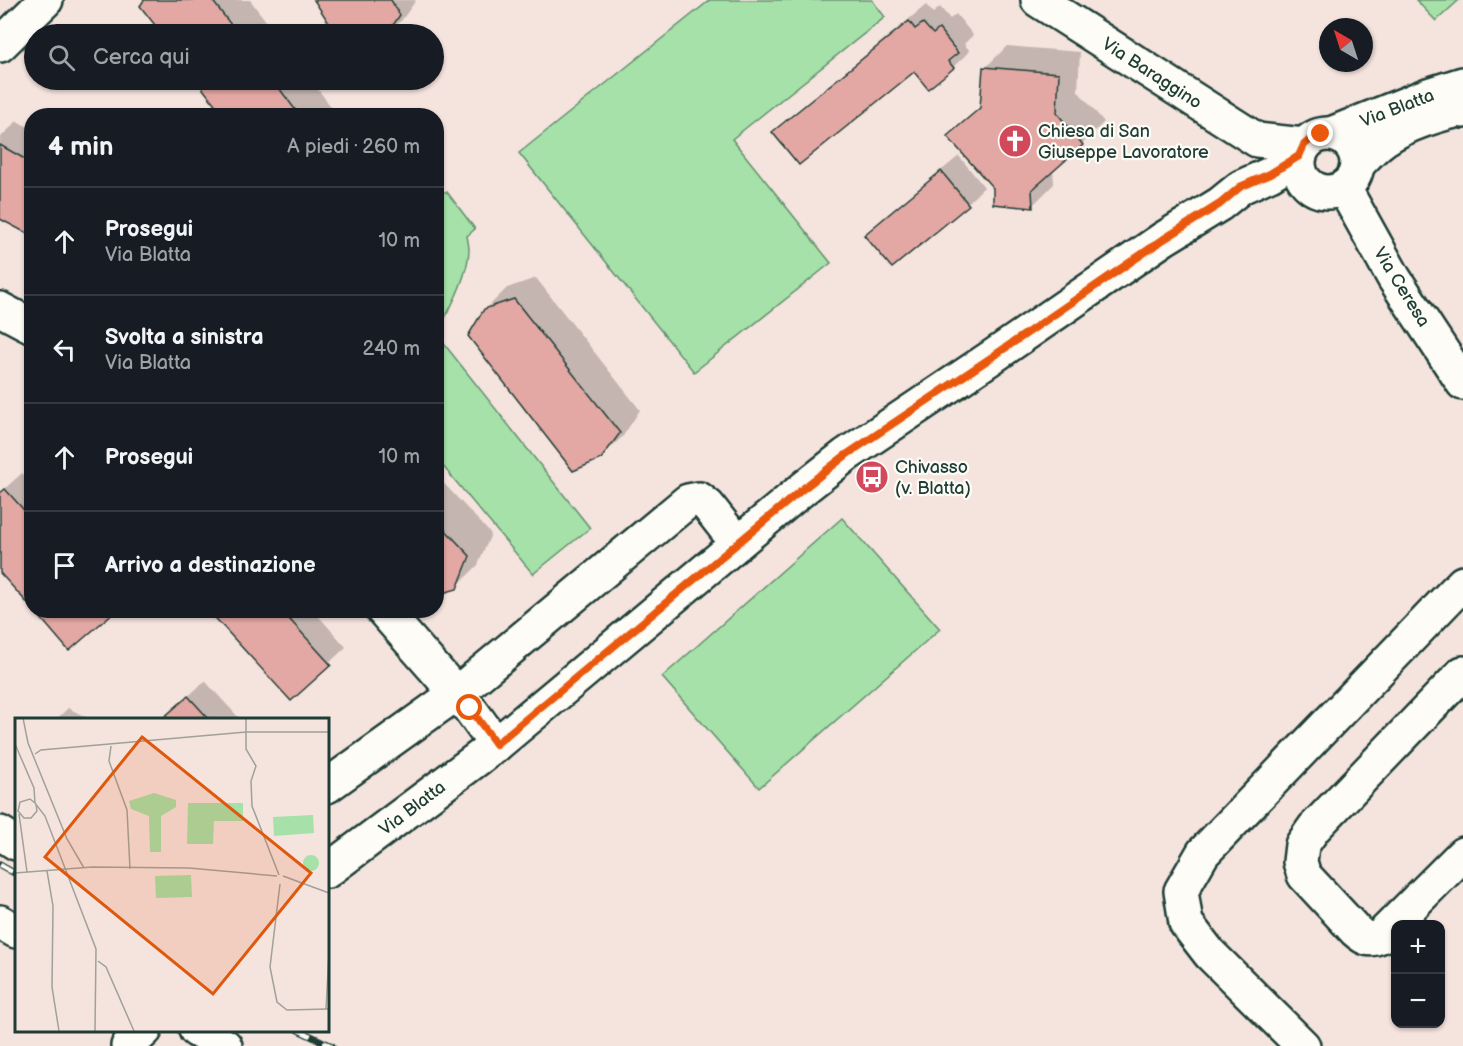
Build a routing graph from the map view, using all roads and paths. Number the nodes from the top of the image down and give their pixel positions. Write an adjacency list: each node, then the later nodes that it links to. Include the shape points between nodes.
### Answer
1 (46, 0): 3 (street)
2 (1038, 0): 6 (street, Via Baraggino, via 1257,140)
3 (0, 45)
4 (1463, 84): 6 (street, Via Blatta)
5 (1463, 111): 7 (street, via 1436,116 1401,130 1379,143)
6 (1312, 145): 7 (street, via 1298,164 1303,180 1309,186); 7 (street, via 1340,136 1353,148 1357,156); 8 (street, Via Blatta, via 1270,174 1240,187)
7 (1339, 181): 8 (street, Via Blatta, via 1257,193); 11 (street, Via Ceresa, via 1394,278)
8 (1220, 204): 12 (street, Via Blatta, via 846,455)
9 (0, 309): 10 (street)
10 (24, 322)
11 (1463, 383)
12 (737, 543): 16 (street, via 708,506 699,499 688,501); 17 (street, Via Blatta)
13 (1463, 583): 29 (street, via 1203,853 1181,891 1186,922 1210,954)
14 (390, 618): 16 (street)
15 (1463, 673): 21 (street, via 1314,828 1302,845 1300,862 1304,875 1356,932 1372,940 1381,936)
16 (457, 693): 17 (street); 18 (street)
17 (496, 744): 22 (street, Via Blatta)
18 (328, 785)
19 (0, 833): 20 (street)
20 (15, 842)
21 (1463, 854)
22 (328, 870)
23 (0, 922): 24 (street)
24 (15, 930)
25 (143, 1031): 27 (street)
26 (199, 1031): 28 (street)
27 (129, 1046)
28 (225, 1046)
29 (1304, 1046)

